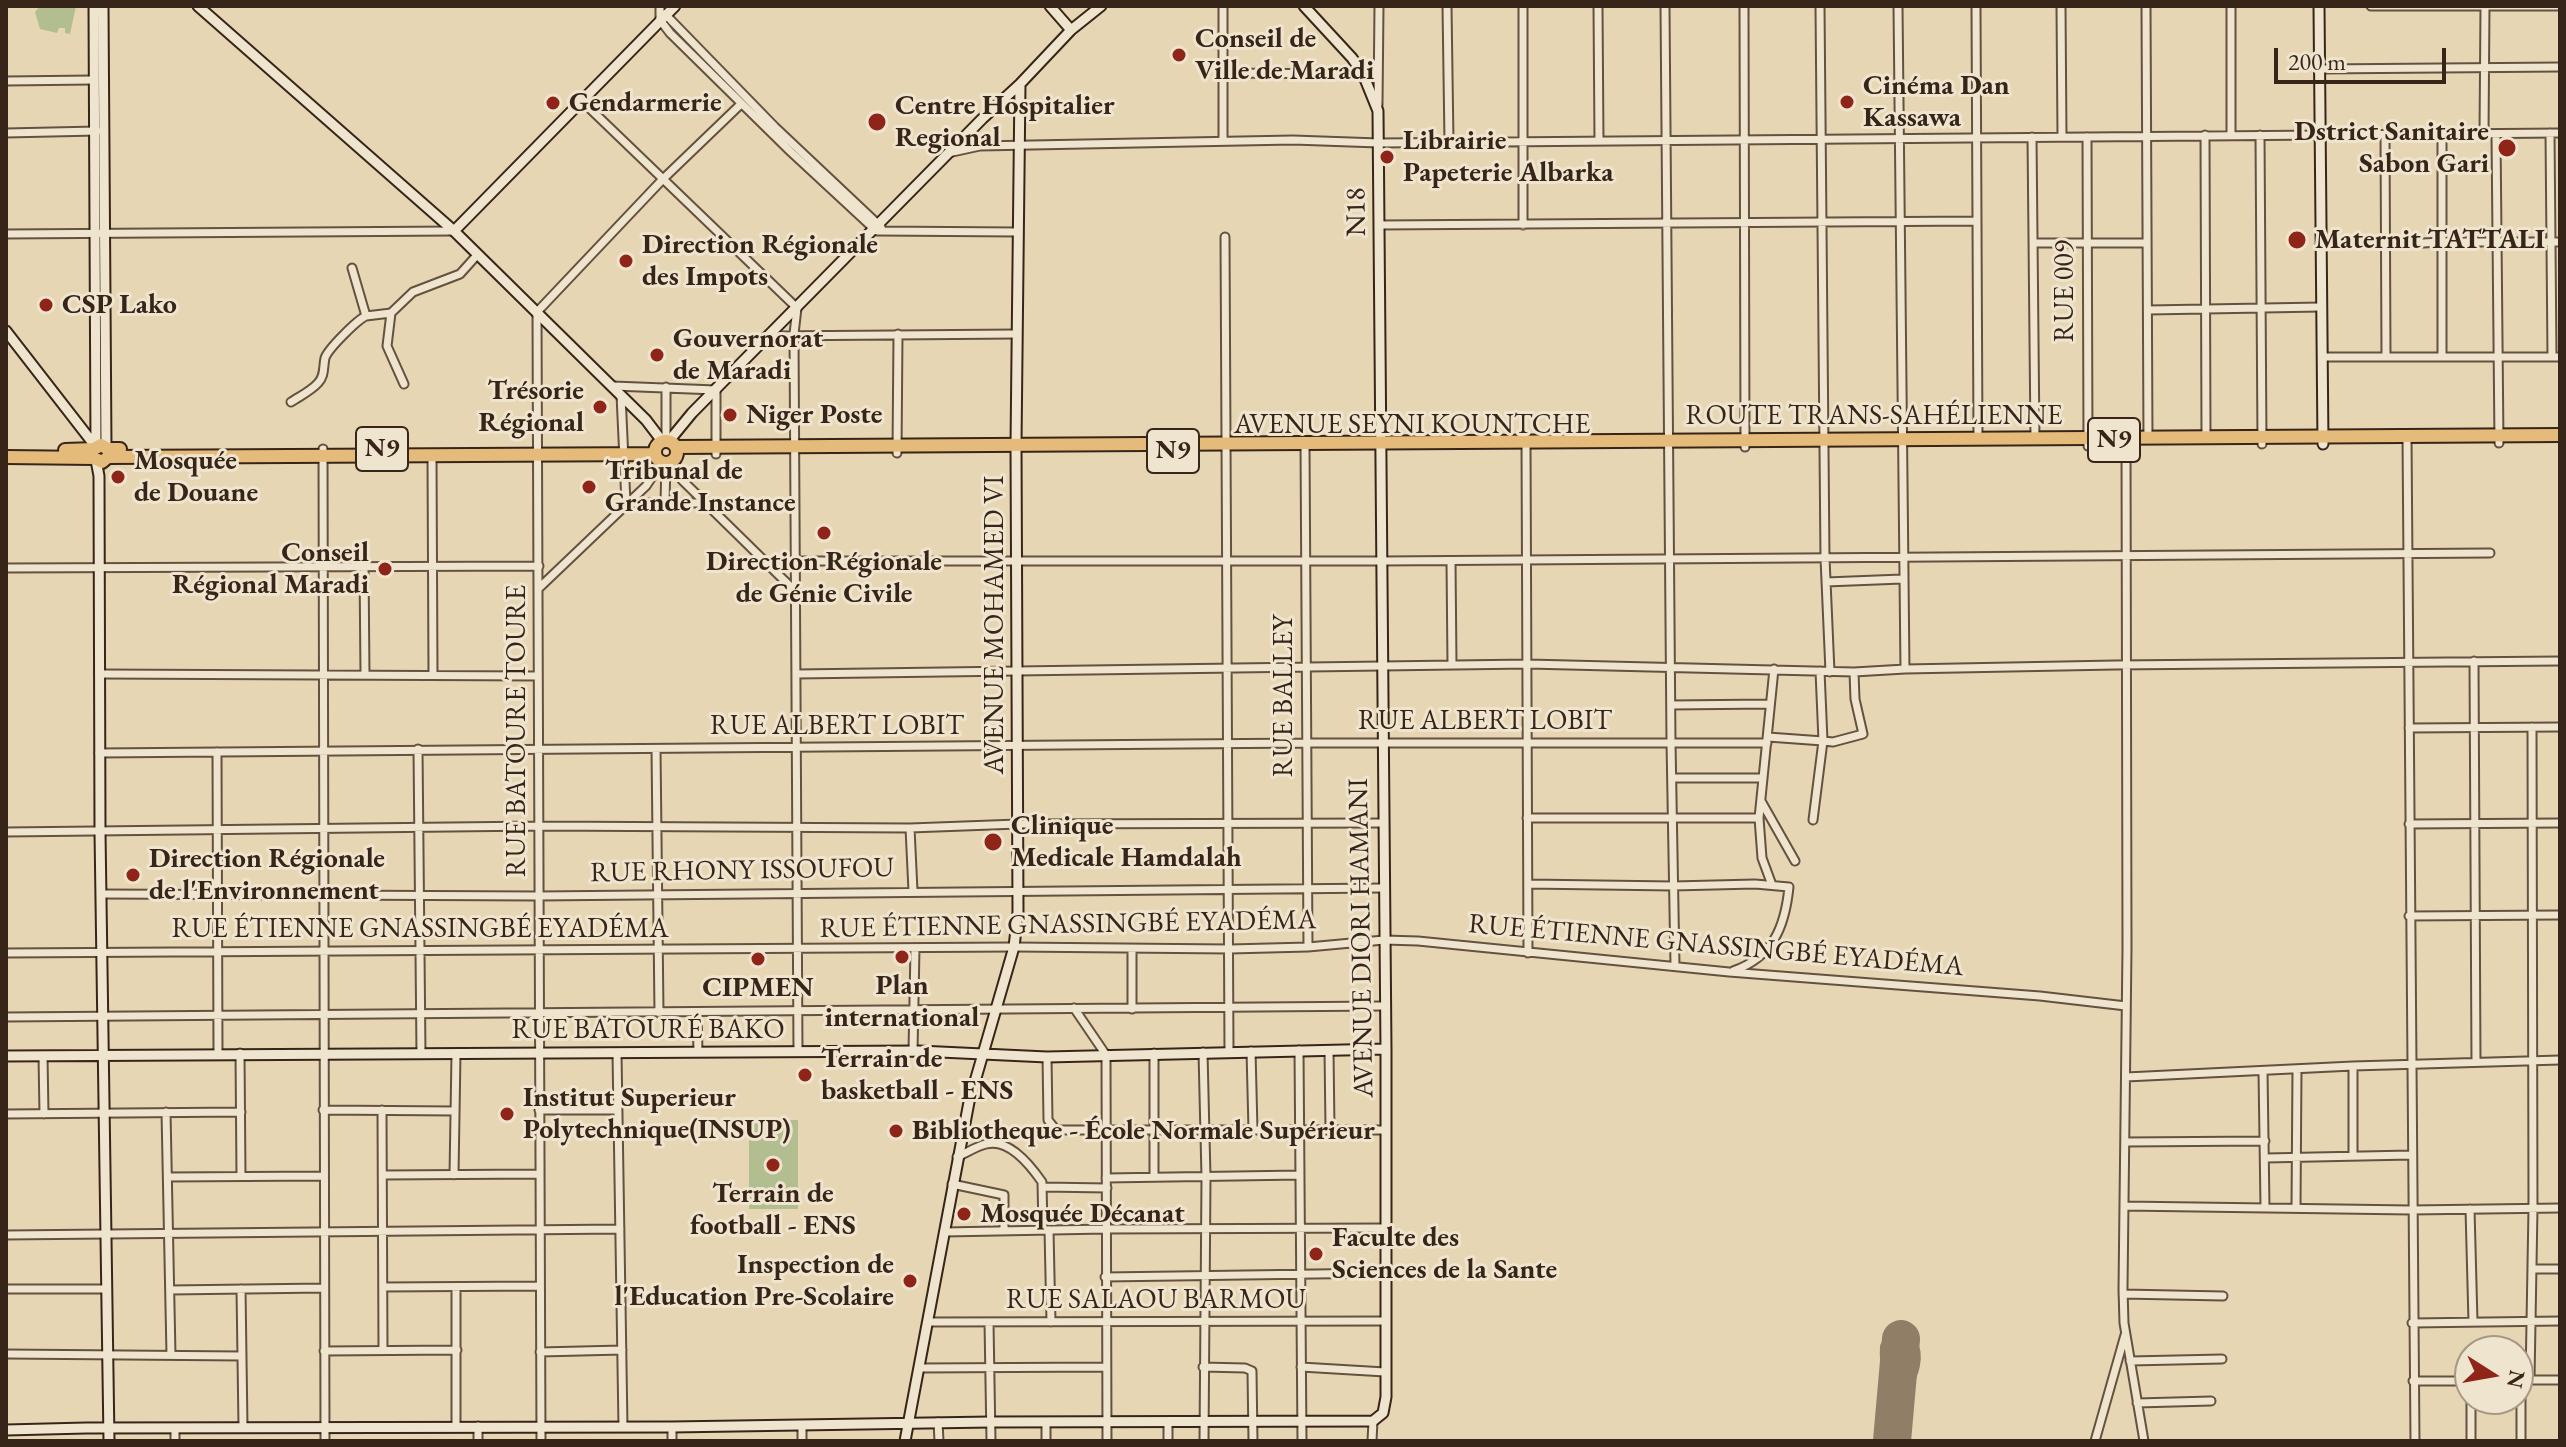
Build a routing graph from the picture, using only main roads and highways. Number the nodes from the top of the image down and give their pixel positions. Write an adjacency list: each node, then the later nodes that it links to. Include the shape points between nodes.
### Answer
1 (2560, 435): 2 (highway, ROUTE TRANS-SAHÉLIENNE / N9)
2 (2499, 440): 3 (highway, ROUTE TRANS-SAHÉLIENNE / N9); 6 (highway, ROUTE TRANS-SAHÉLIENNE / N9)
3 (2262, 441): 5 (highway, ROUTE TRANS-SAHÉLIENNE / N9); 5 (highway, ROUTE TRANS-SAHÉLIENNE / N9)
4 (2088, 443): 5 (highway, ROUTE TRANS-SAHÉLIENNE / N9); 7 (highway, ROUTE TRANS-SAHÉLIENNE / N9); 7 (highway, ROUTE TRANS-SAHÉLIENNE / N9)
5 (2126, 443)
6 (2560, 443)
7 (1901, 444): 8 (highway, ROUTE TRANS-SAHÉLIENNE / N9)
8 (1670, 445): 10 (highway, AVENUE SEYNI KOUNTCHE / N9)
9 (6, 451): 12 (highway, AVENUE SEYNI KOUNTCHE / N9)
10 (538, 451): 11 (highway, AVENUE SEYNI KOUNTCHE / N9); 11 (highway, AVENUE SEYNI KOUNTCHE / N9, via 432,456)
11 (323, 452): 12 (highway, AVENUE SEYNI KOUNTCHE / N9)
12 (101, 454): 13 (highway, AVENUE SEYNI KOUNTCHE / N9)
13 (6, 457)

